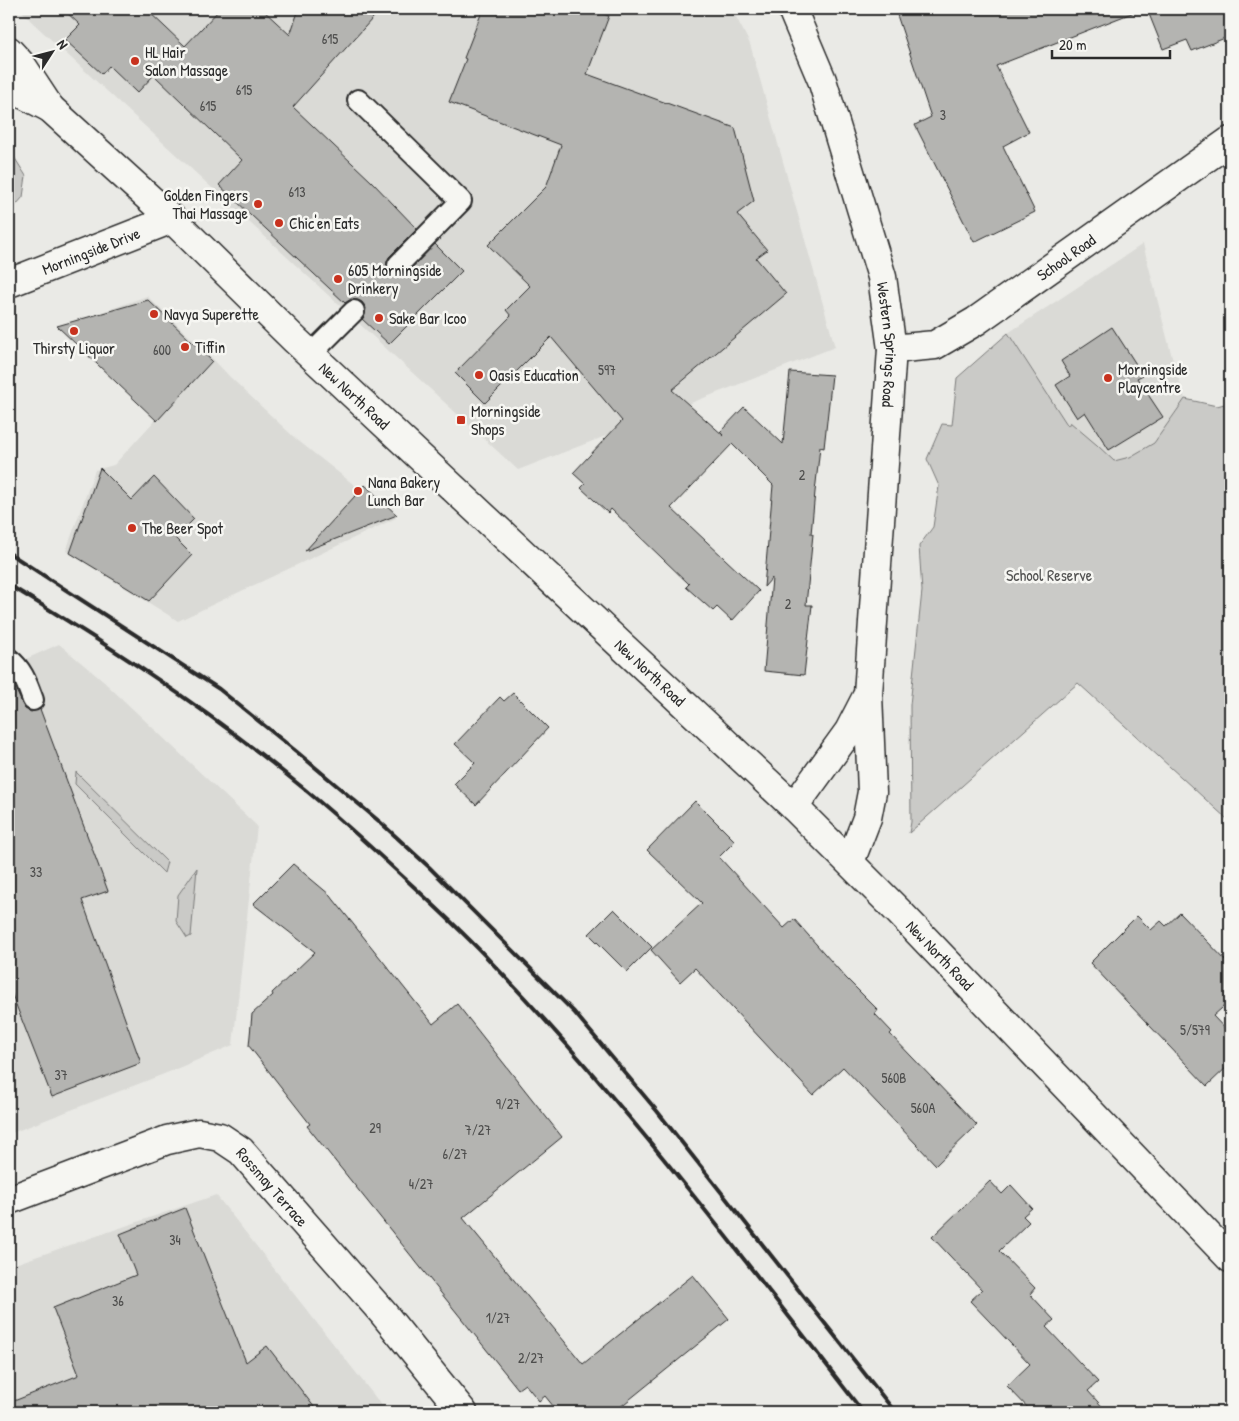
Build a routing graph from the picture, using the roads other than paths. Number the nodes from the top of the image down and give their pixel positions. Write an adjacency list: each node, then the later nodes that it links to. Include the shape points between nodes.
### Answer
1 (792, 9): 11 (street, Western Springs Road, via 822,80 882,277)
2 (9, 51): 5 (street, New North Road)
3 (9, 87): 5 (street, New North Road)
4 (358, 100): 8 (lane, via 461,201)
5 (50, 108): 7 (street, New North Road)
6 (1230, 141): 11 (street, School Road, via 976,321 934,345)
7 (172, 219): 9 (street, Morningside Drive); 12 (street, New North Road)
8 (398, 265)
9 (9, 283)
10 (354, 311): 12 (lane)
11 (892, 349): 14 (street, Western Springs Road)
12 (310, 355): 16 (street, New North Road)
13 (9, 659): 15 (lane, via 20,670)
14 (868, 694): 16 (street, Western Springs Road, via 849,731); 17 (street, Western Springs Road, via 872,792 867,818)
15 (33, 700)
16 (794, 807): 17 (street, New North Road)
17 (850, 862): 19 (street, New North Road)
18 (9, 1200): 20 (street, Rossmay Terrace, via 167,1140 200,1133 220,1137 242,1151 383,1313)
19 (1230, 1258)
20 (463, 1412)

